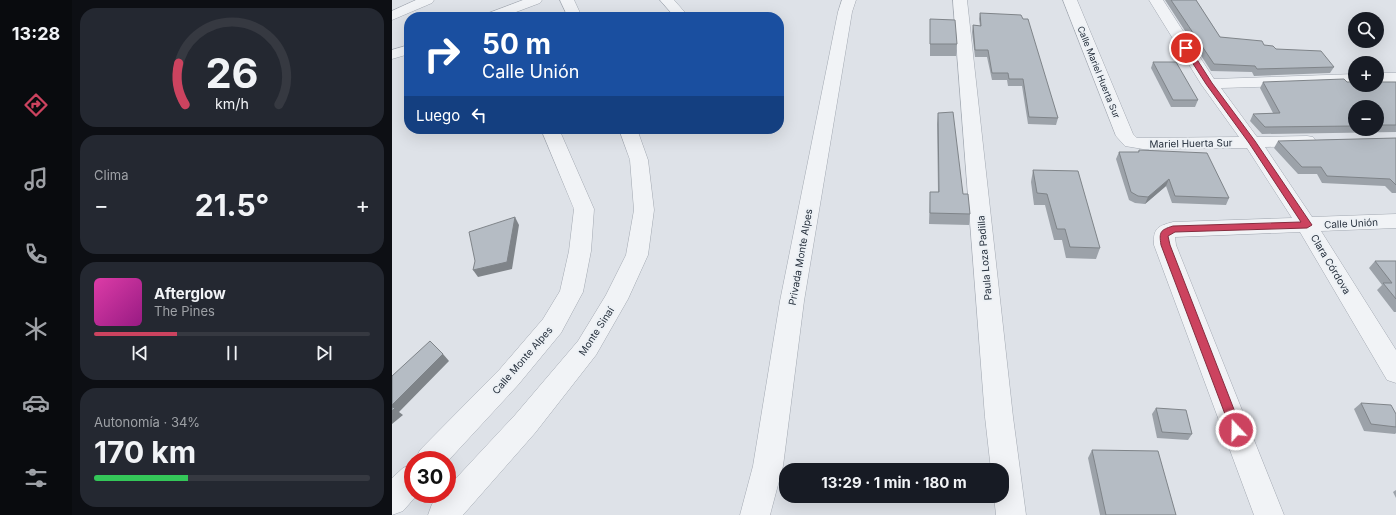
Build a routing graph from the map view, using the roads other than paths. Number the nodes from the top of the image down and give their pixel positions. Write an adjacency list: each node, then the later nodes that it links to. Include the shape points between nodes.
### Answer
1 (426, 0): 12 (street)
2 (535, 0): 9 (street)
3 (567, 0): 10 (street)
4 (667, 0): 11 (street)
5 (849, 0): 32 (street, Privada Monte Alpes, via 792,301 768,466)
6 (960, 0): 33 (street, Paula Loza Padilla, via 998,409)
7 (1070, 0): 22 (street, Calle Mariel Huerta Sur, via 1125,136)
8 (1156, 0): 18 (street, Clara Córdova)
9 (504, 12)
10 (573, 12)
11 (678, 12)
12 (392, 16)
13 (404, 51): 14 (street)
14 (392, 55)
15 (1384, 78): 16 (street)
16 (1396, 78)
17 (1348, 79): 18 (street)
18 (1209, 84): 23 (street, Clara Córdova)
19 (552, 134): 28 (street, Calle Monte Alpes, via 584,209 580,252 571,292 552,326 509,377)
20 (630, 134): 31 (street, Monte Sinaí, via 639,160 644,210 637,255 616,299 587,348 525,424)
21 (1324, 140): 23 (street, Mariel Huerta Sur)
22 (1131, 142): 23 (street, Mariel Huerta Sur)
23 (1252, 142): 25 (street, Clara Córdova)
24 (1396, 221): 25 (street, Calle Unión)
25 (1307, 225): 26 (street, Clara Córdova); 34 (street, Calle Unión, via 1173,229 1164,234 1165,245)
26 (1386, 339): 27 (street, Clara Córdova)
27 (1396, 372)
28 (439, 451)
29 (404, 487): 30 (street)
30 (392, 500)
31 (443, 515)
32 (755, 515)
33 (1011, 515)
34 (1269, 515)

